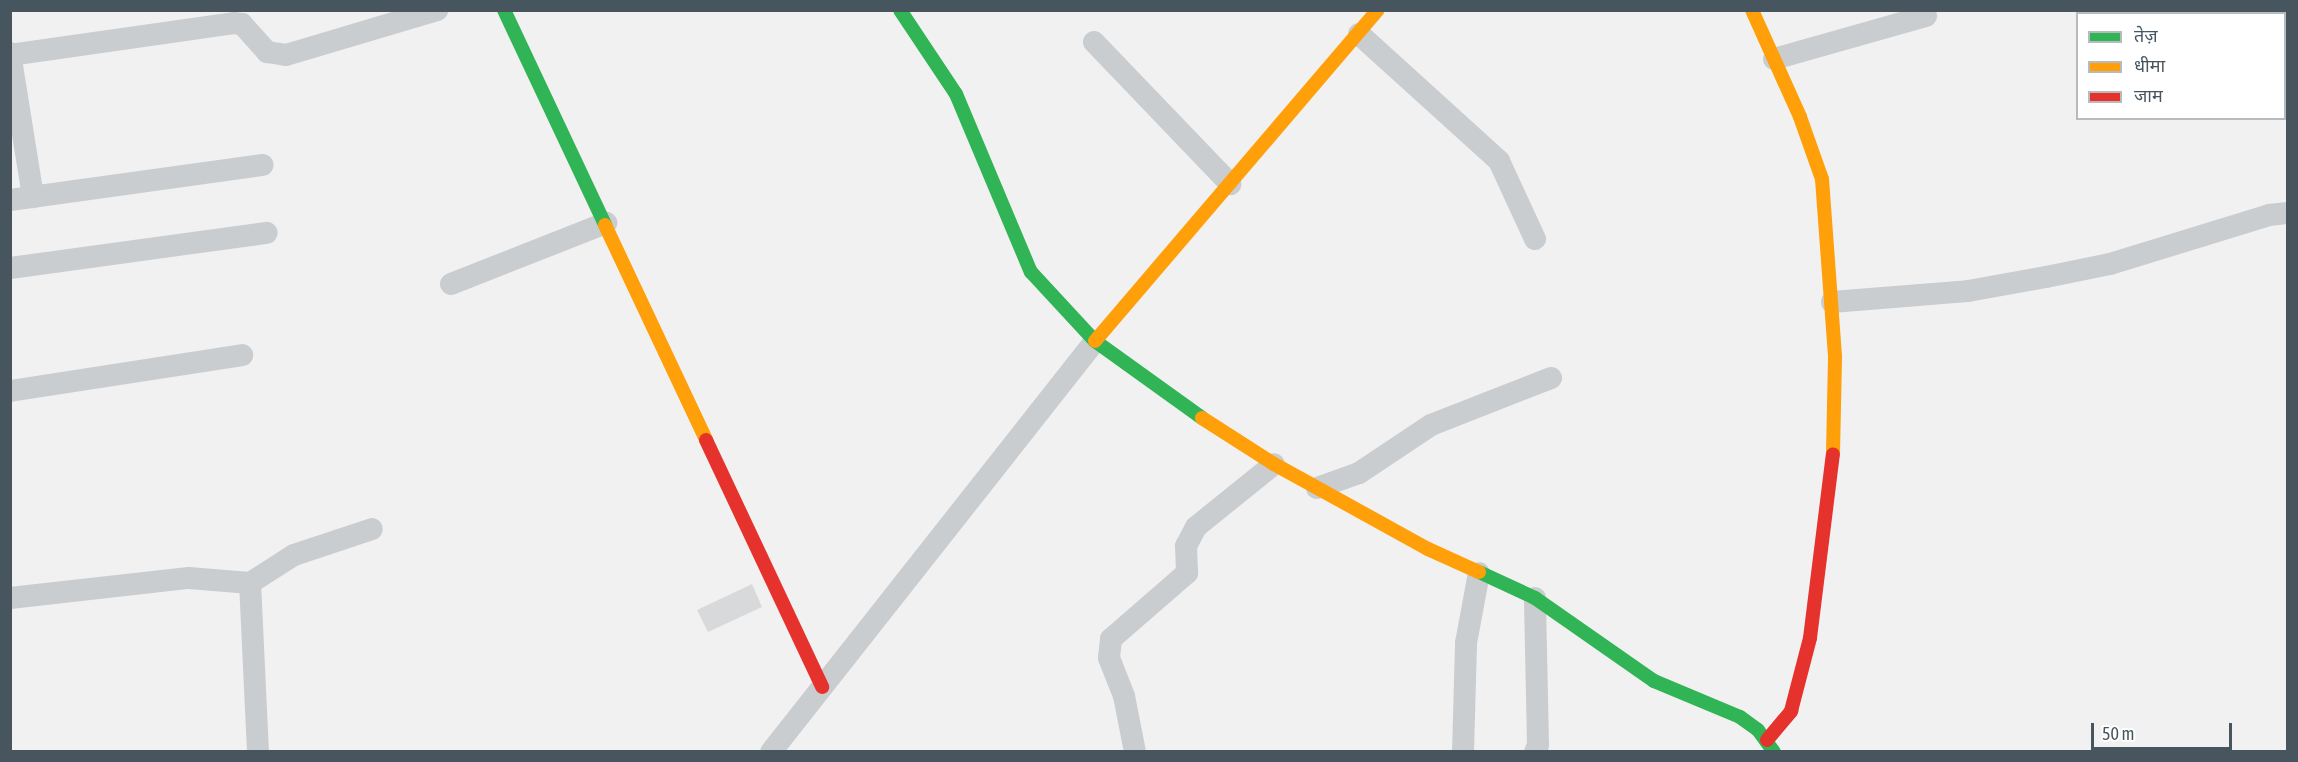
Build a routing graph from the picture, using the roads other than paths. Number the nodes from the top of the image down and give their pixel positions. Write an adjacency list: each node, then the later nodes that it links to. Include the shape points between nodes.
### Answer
1 (436, 10): 9 (street, via 286,55 267,52 242,24 234,23)
2 (504, 10): 16 (street)
3 (900, 10): 22 (street, via 956,94 1031,272)
4 (1378, 10): 7 (street)
5 (1752, 10): 10 (street)
6 (1926, 16): 10 (street)
7 (1359, 34): 12 (street); 18 (street, via 1499,161)
8 (1094, 42): 12 (street)
9 (11, 55): 13 (street)
10 (1774, 59): 21 (street, via 1813,147 1822,179)
11 (263, 165): 13 (street)
12 (1230, 184): 22 (street)
13 (33, 197): 14 (street)
14 (10, 200)
15 (2288, 213): 21 (street, via 2270,215 2110,264 2046,277 1968,291)
16 (606, 223): 20 (street); 33 (street)
17 (267, 233): 19 (street)
18 (1535, 239)
19 (10, 268)
20 (451, 284)
21 (1832, 302): 34 (street, via 1833,461 1810,638 1794,704)
22 (1095, 341): 26 (street, via 1191,411); 33 (street)
23 (242, 355): 25 (street)
24 (1551, 378): 27 (street, via 1431,425 1359,473)
25 (10, 391)
26 (1275, 464): 27 (street); 37 (street, via 1196,527 1186,546 1186,573 1111,639 1109,658 1124,696)
27 (1317, 488): 29 (street)
28 (372, 529): 30 (street, via 294,555)
29 (1479, 573): 32 (street); 38 (street, via 1467,643)
30 (250, 583): 31 (street, via 189,578); 35 (street)
31 (10, 598)
32 (1535, 598): 34 (street, via 1654,681 1740,717); 39 (street)
33 (822, 687): 36 (street)
34 (1771, 746)
35 (258, 752)
36 (771, 752)
37 (1135, 752)
38 (1463, 752)
39 (1535, 752)

